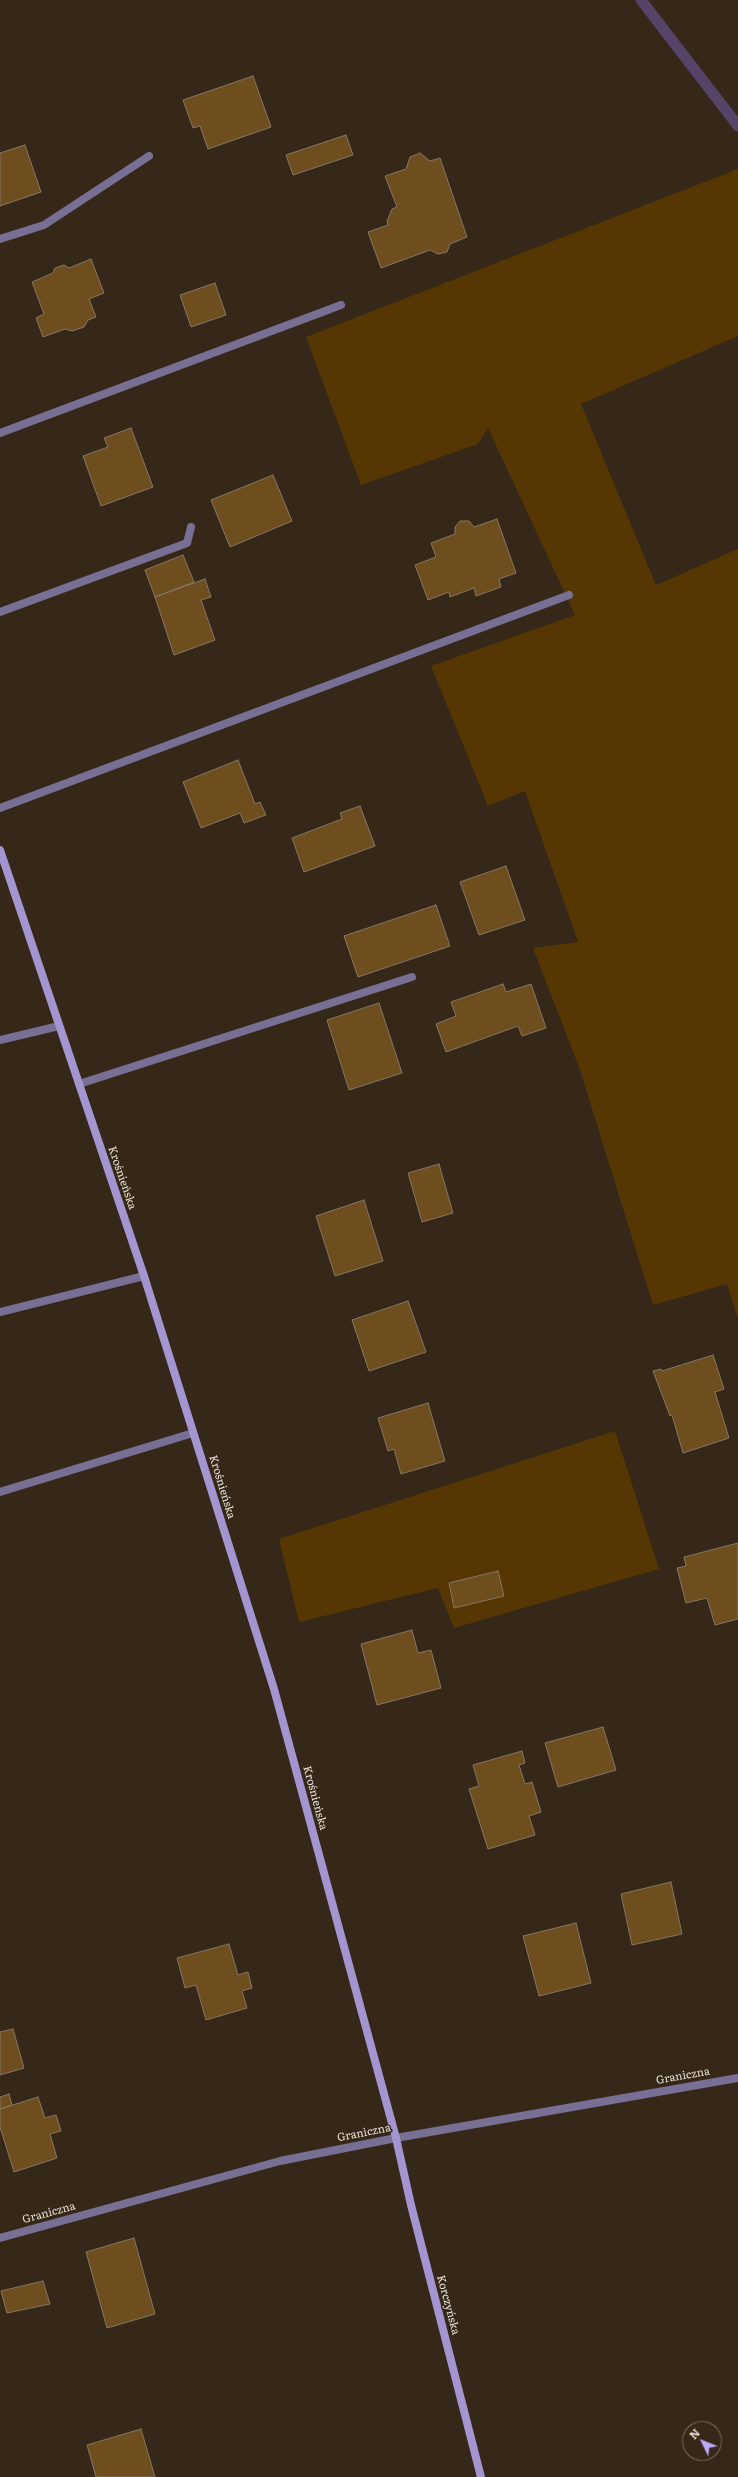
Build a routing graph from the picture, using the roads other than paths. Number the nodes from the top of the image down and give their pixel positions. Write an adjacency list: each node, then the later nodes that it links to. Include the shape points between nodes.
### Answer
1 (149, 156): 2 (street, via 44,225)
2 (0, 238)
3 (341, 305): 4 (street)
4 (0, 433)
5 (191, 527): 7 (street, via 187,543)
6 (569, 595): 8 (street)
7 (0, 612)
8 (0, 808)
9 (0, 850): 11 (main road, Krośnieńska)
10 (412, 977): 13 (street)
11 (59, 1026): 12 (street); 13 (main road, Krośnieńska)
12 (0, 1040)
13 (79, 1084): 14 (main road, Krośnieńska)
14 (144, 1276): 15 (street); 16 (main road, Krośnieńska)
15 (0, 1312)
16 (193, 1433): 17 (street); 19 (main road, Krośnieńska, via 274,1689)
17 (0, 1492)
18 (738, 2078): 19 (street, Graniczna)
19 (396, 2138): 20 (street, Graniczna, via 280,2162); 21 (main road, Korczyńska)
20 (0, 2238)
21 (481, 2477)

